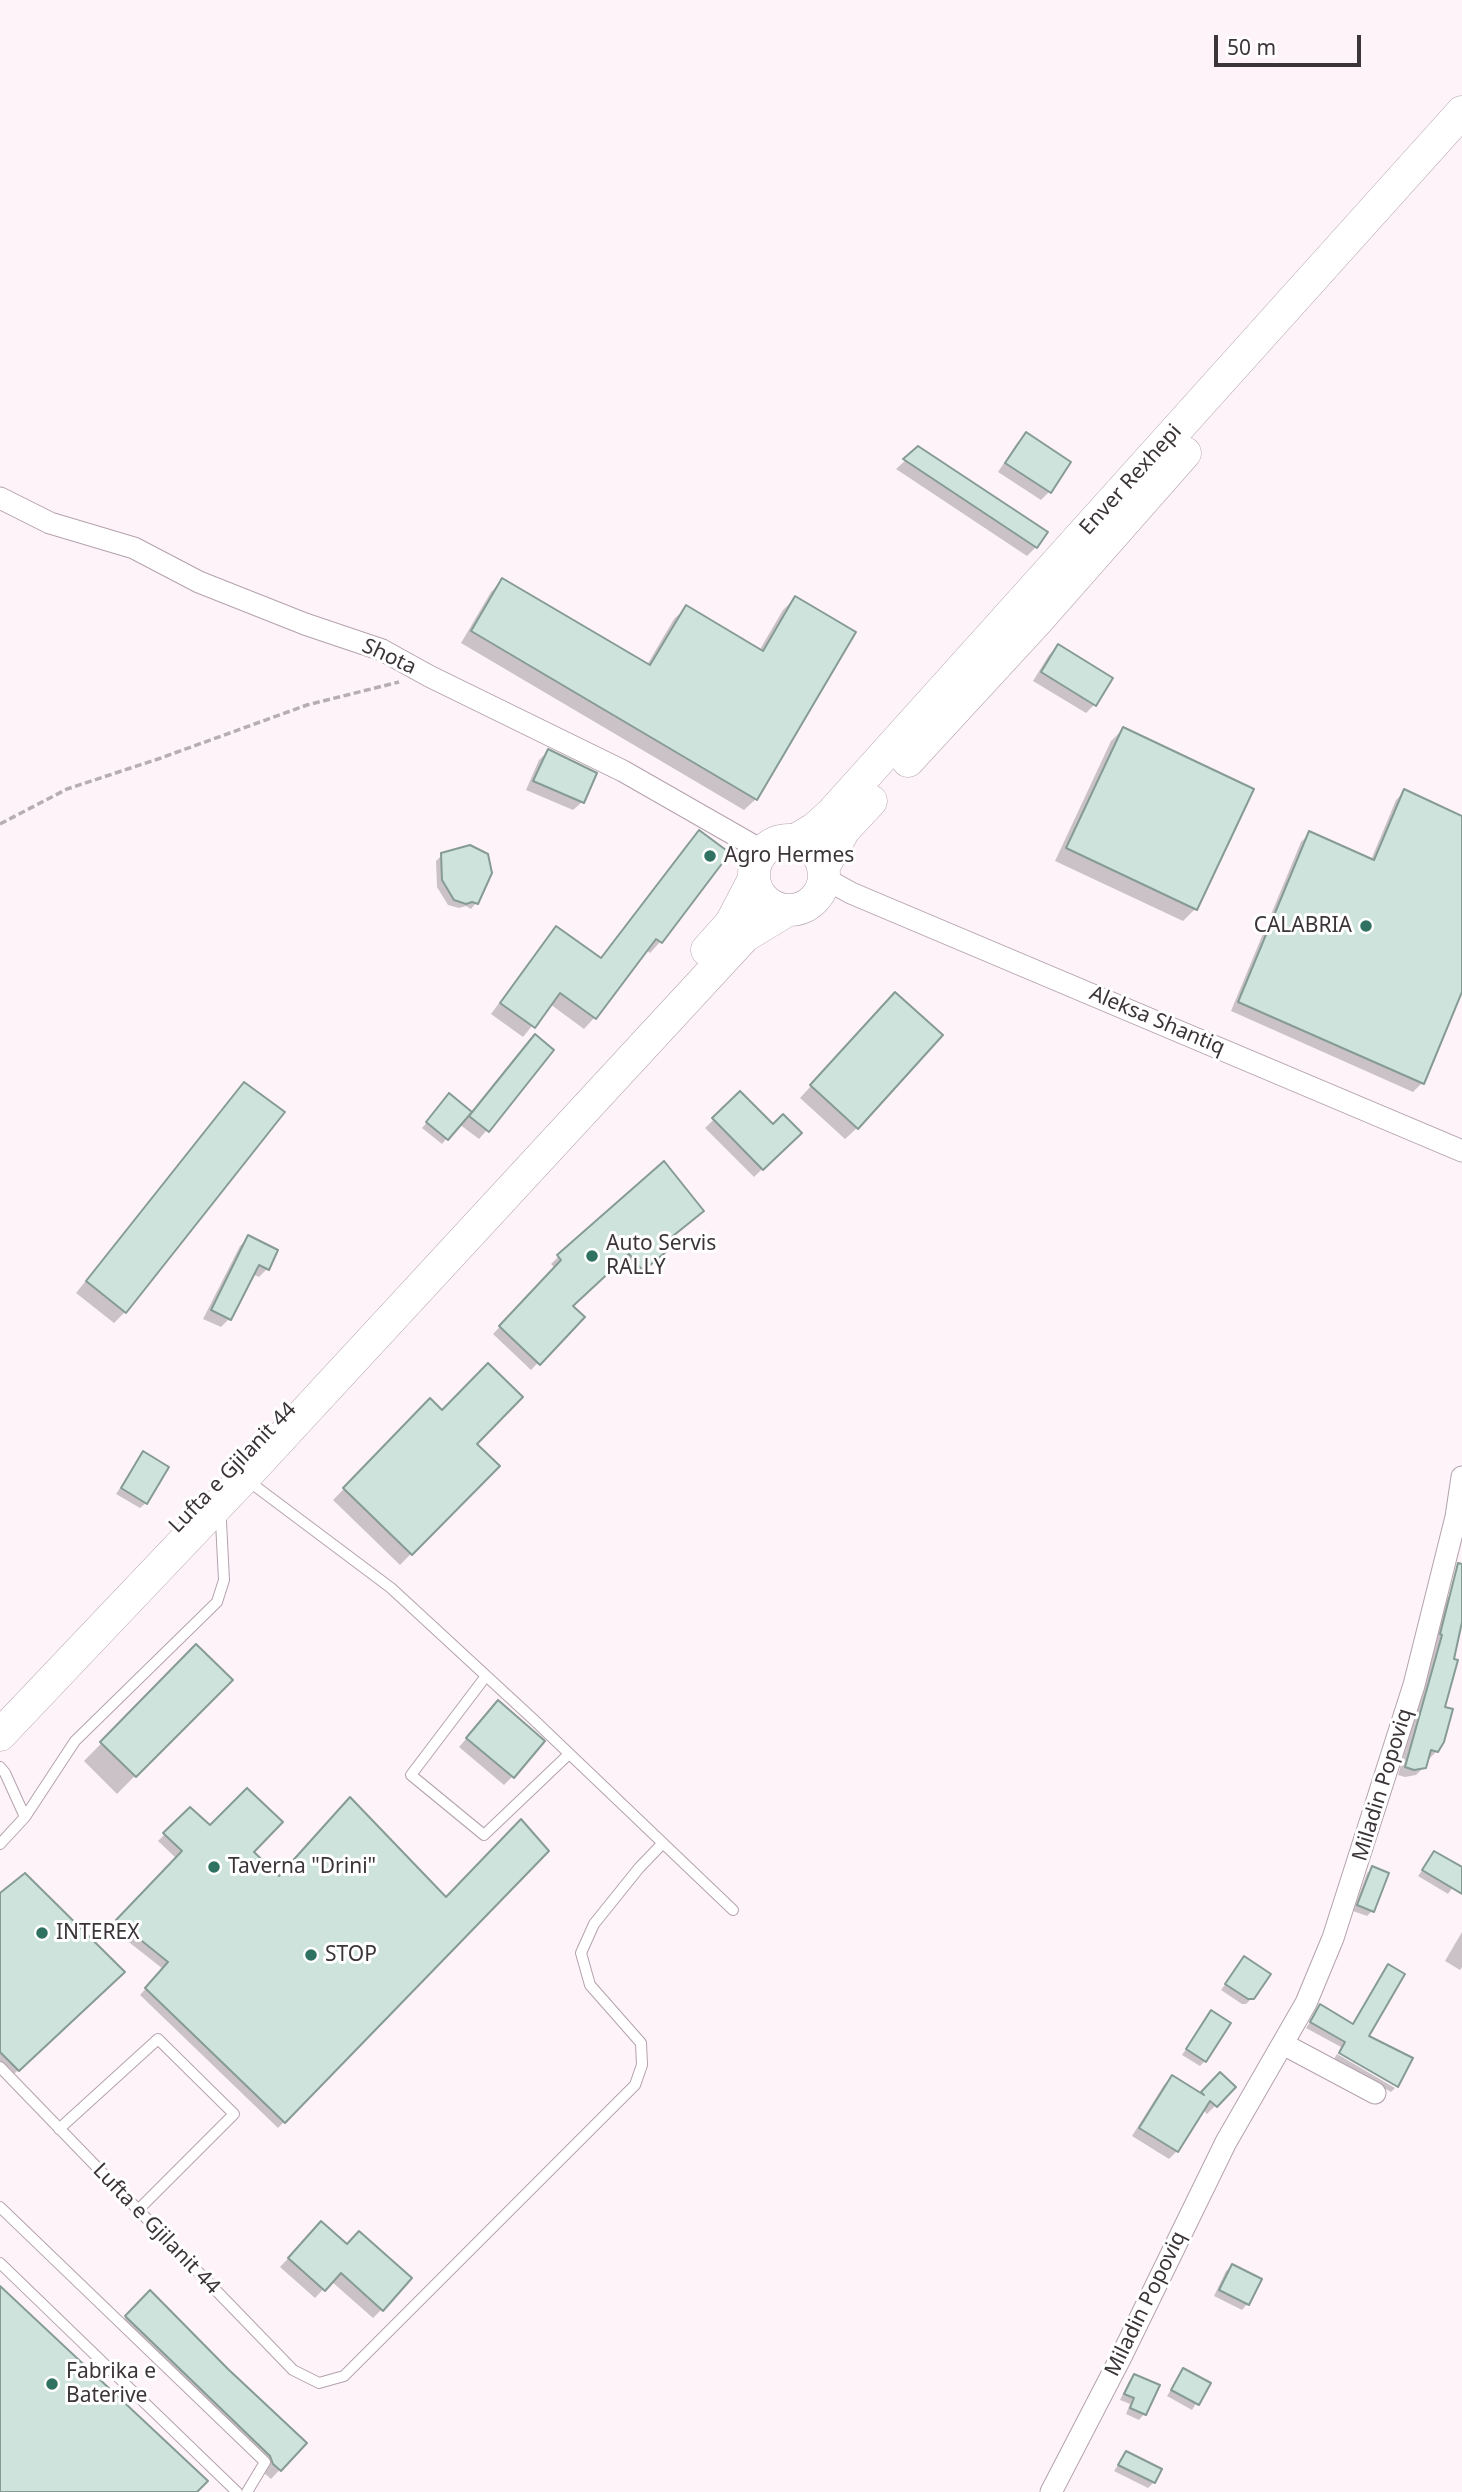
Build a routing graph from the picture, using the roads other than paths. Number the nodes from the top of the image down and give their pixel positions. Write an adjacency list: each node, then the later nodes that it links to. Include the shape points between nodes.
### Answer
1 (1462, 112): 4 (main road, Enver Rexhepi, via 831,814)
2 (1462, 137): 6 (main road, via 1038,620 844,830)
3 (0, 498): 5 (street, Shota, via 50,523 134,548 257,606 382,650 623,771)
4 (794, 841): 5 (main road, via 781,841); 6 (main road, via 811,848)
5 (759, 865): 7 (main road, via 762,897); 14 (main road, Lufta e Gjilanit 44, via 730,923 465,1224)
6 (830, 882): 7 (main road, via 808,905); 8 (street, Aleksa Shantiq)
7 (788, 910): 10 (main road, via 745,936)
8 (1462, 1152)
9 (1462, 1477): 12 (street, Miladin Popoviq)
10 (244, 1479): 11 (main road); 13 (lane, via 391,1588)
11 (217, 1507): 15 (main road); 18 (lane, via 224,1580 217,1602 75,1741)
12 (1459, 1517): 22 (street, Miladin Popoviq, via 1358,1866 1311,1992)
13 (486, 1676): 16 (lane); 16 (lane, via 411,1775 484,1835)
14 (0, 1713)
15 (0, 1735)
16 (569, 1754): 19 (lane)
17 (2, 1773): 18 (lane)
18 (25, 1817): 20 (lane)
19 (663, 1843): 21 (lane); 27 (lane, Lufta e Gjilanit 44, via 594,1924 581,1953 590,1985 641,2043 642,2065 635,2085 344,2376 319,2383 293,2370)
20 (0, 1844)
21 (733, 1910)
22 (1283, 2044): 24 (street); 31 (street, Miladin Popoviq, via 1226,2142)
23 (0, 2067): 25 (lane, Lufta e Gjilanit 44)
24 (1375, 2093)
25 (60, 2129): 27 (lane, Lufta e Gjilanit 44); 27 (lane, via 158,2039 233,2114)
26 (0, 2207): 30 (lane, via 265,2462)
27 (138, 2210)
28 (0, 2263): 29 (lane)
29 (237, 2492)
30 (247, 2492)
31 (1051, 2492)

